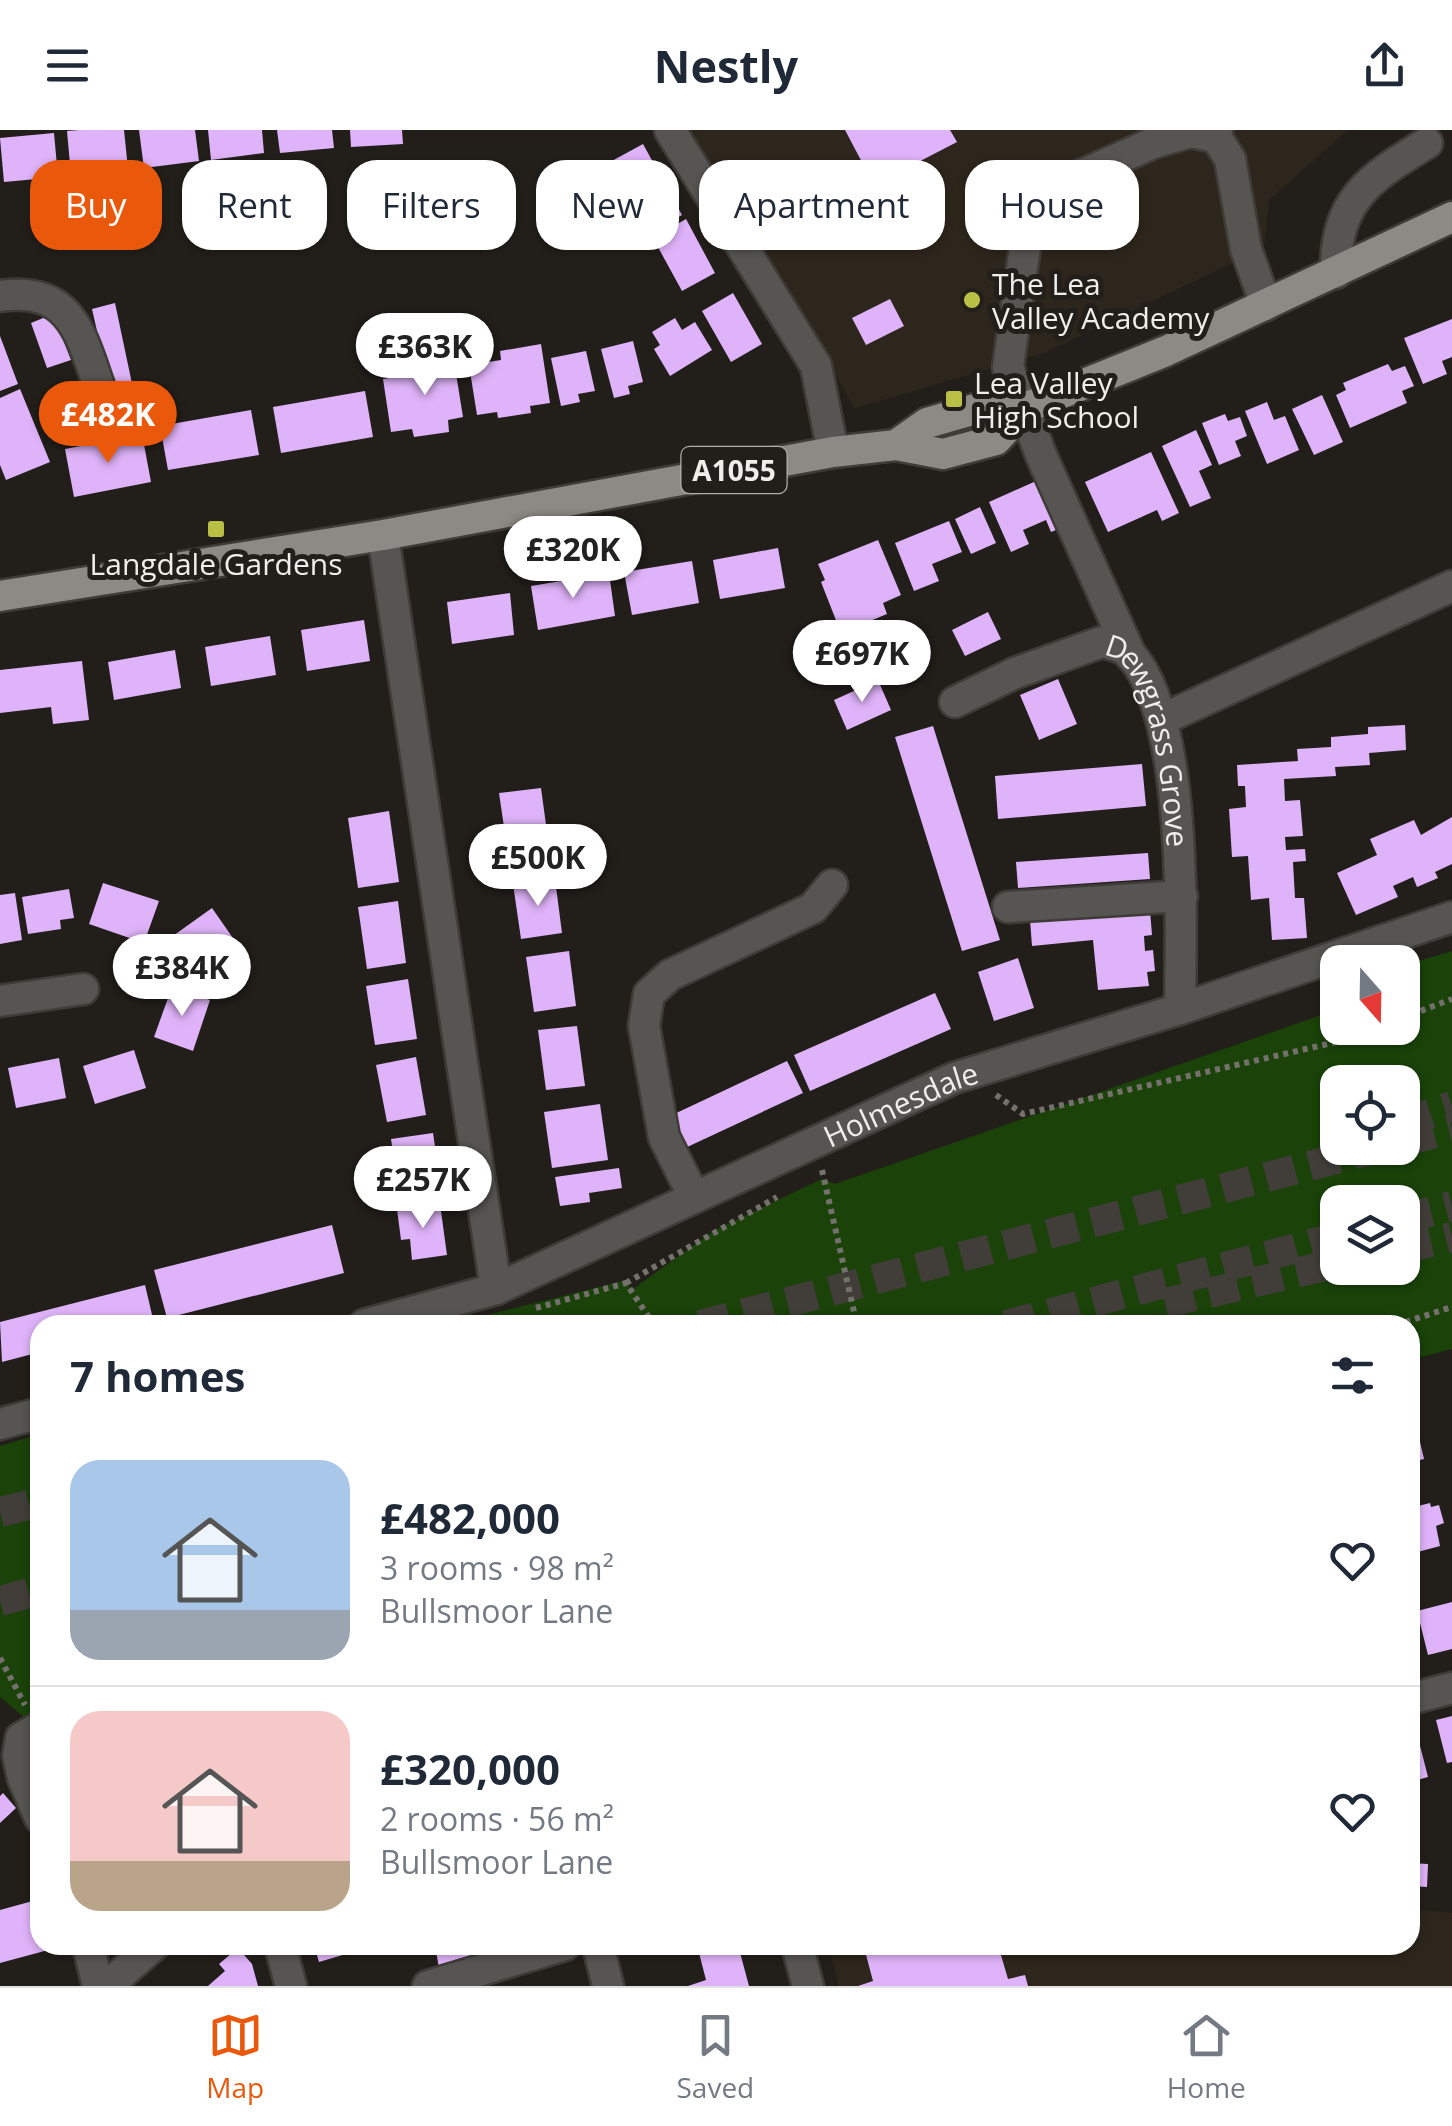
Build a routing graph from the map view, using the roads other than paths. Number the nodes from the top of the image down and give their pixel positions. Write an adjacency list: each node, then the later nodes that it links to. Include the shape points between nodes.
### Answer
1 (670, 130): 10 (street, via 816,366)
2 (1216, 134): 7 (street, via 1230,159 1246,249); 9 (street, via 1190,132 1055,187 1031,220 1008,367)
3 (1427, 143): 5 (street, via 1370,178 1343,220)
4 (1452, 218): 5 (main road, A1055)
5 (1336, 273): 7 (main road, A1055)
6 (0, 296): 8 (street, via 20,293 57,303 77,326)
7 (1266, 305): 9 (main road, A1055)
8 (100, 392)
9 (1025, 408): 10 (main road, A1055, via 960,413 927,423 896,445); 14 (street)
10 (833, 452): 11 (main road, A1055)
11 (384, 536): 13 (main road, A1055); 25 (street)
12 (1452, 586): 16 (street)
13 (0, 596)
14 (1132, 656): 15 (street, Dewgrass Grove, via 1102,642); 16 (street, Dewgrass Grove)
15 (955, 702)
16 (1164, 719): 18 (street, Dewgrass Grove)
17 (832, 884): 24 (street, via 813,908 670,975 649,994 644,1026 664,1137)
18 (1182, 896): 19 (street); 23 (street, Dewgrass Grove)
19 (1008, 907)
20 (1452, 917): 23 (street, Holmesdale)
21 (83, 989): 22 (street)
22 (0, 1001)
23 (1180, 1009): 24 (street, Holmesdale, via 954,1078 818,1156)
24 (693, 1196): 25 (street, Holmesdale)
25 (496, 1289): 26 (street, Holmesdale)
26 (401, 1315)
27 (30, 1416): 28 (street)
28 (0, 1424)
29 (1452, 1688): 30 (street)
30 (1420, 1697)
31 (30, 1730): 32 (street, via 18,1755)
32 (30, 1789)
33 (90, 1955): 40 (street)
34 (143, 1955): 41 (street)
35 (283, 1955): 42 (street)
36 (540, 1955): 39 (street)
37 (600, 1955): 44 (street)
38 (800, 1955): 45 (street)
39 (484, 1978): 43 (street)
40 (98, 1986)
41 (107, 1986)
42 (291, 1986)
43 (428, 1986)
44 (608, 1986)
45 (808, 1986)

